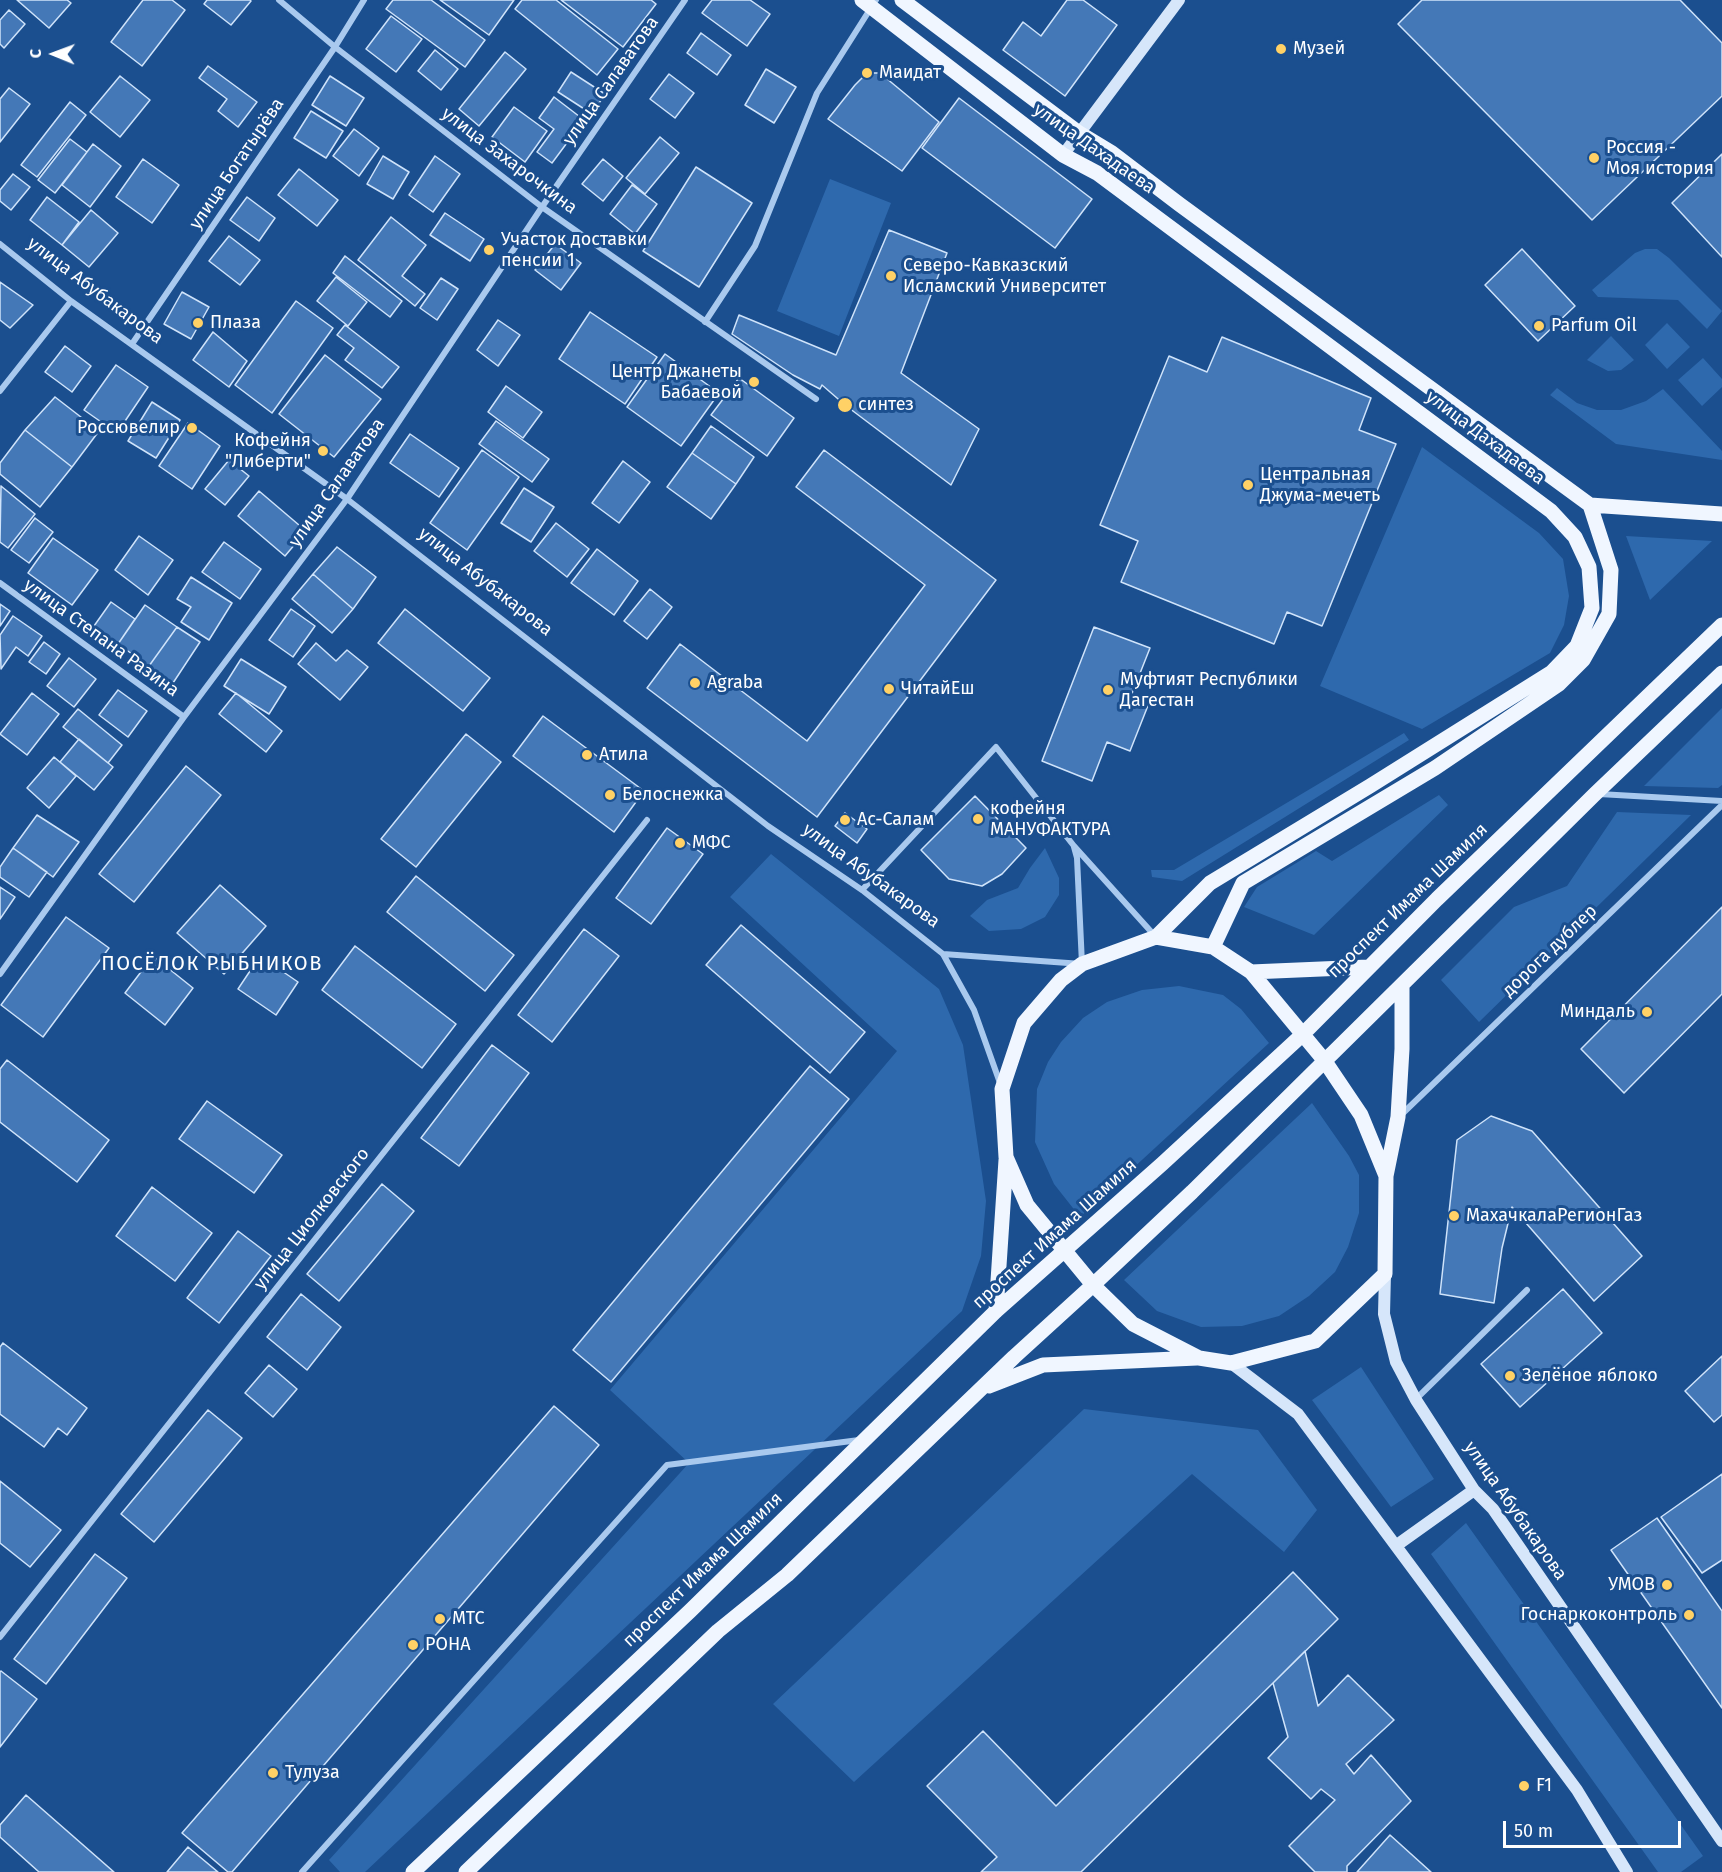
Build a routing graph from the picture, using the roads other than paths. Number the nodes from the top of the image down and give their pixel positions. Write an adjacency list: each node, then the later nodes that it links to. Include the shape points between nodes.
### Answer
1 (279, 0): 7 (street, улица Захарочкина)
2 (364, 0): 7 (street, улица Богатырёва)
3 (685, 0): 10 (street, улица Салаватова)
4 (902, 0): 8 (main road, улица Дахадаева)
5 (1179, 0): 8 (main road)
6 (870, 2): 9 (main road, улица Дахадаева); 13 (street, via 817,93 755,246)
7 (335, 46): 10 (street, улица Захарочкина); 14 (street, улица Богатырёва)
8 (1079, 133): 9 (main road); 18 (main road, улица Дахадаева, via 1112,153)
9 (1064, 155): 30 (main road, улица Дахадаева, via 1097,173 1551,512 1575,537 1589,567 1592,608 1577,646 1552,672 1210,883)
10 (542, 207): 13 (street, улица Захарочкина); 17 (street, улица Салаватова)
11 (0, 244): 12 (street, улица Абубакарова)
12 (71, 302): 14 (street, улица Абубакарова); 15 (street)
13 (705, 322): 16 (street, улица Захарочкина)
14 (132, 344): 17 (street, улица Абубакарова)
15 (0, 391)
16 (816, 399)
17 (347, 499): 23 (street, улица Салаватова); 29 (street, улица Абубакарова, via 768,826)
18 (1590, 506): 19 (main road); 31 (main road, via 1611,570 1609,614 1583,660 1559,684 1435,768 1243,883)
19 (1722, 514)
20 (0, 584): 23 (street, улица Степана Разина)
21 (1722, 625): 34 (main road, проспект Имама Шамиля)
22 (1722, 673): 24 (main road)
23 (184, 717): 36 (street, улица Салаватова)
24 (1596, 794): 25 (street); 37 (main road)
25 (1722, 801)
26 (1722, 805): 41 (street, дорога дублер)
27 (647, 820): 56 (street, улица Циолковского)
28 (1074, 846): 29 (street, via 996,747); 30 (street); 33 (street)
29 (862, 890): 32 (street, улица Абубакарова)
30 (1156, 937): 31 (main road, улица Абубакарова); 33 (main road, улица Абубакарова)
31 (1213, 947): 35 (main road, улица Абубакарова)
32 (943, 954): 33 (street, улица Абубакарова); 40 (street, улица Абубакарова, via 974,1010)
33 (1082, 964): 40 (main road, улица Абубакарова, via 1061,980 1024,1023)
34 (1368, 967): 35 (main road); 38 (main road, проспект Имама Шамиля)
35 (1251, 972): 38 (main road, улица Абубакарова)
36 (0, 974)
37 (1402, 985): 39 (main road); 41 (main road)
38 (1302, 1035): 39 (main road, улица Абубакарова); 44 (main road, проспект Имама Шамиля)
39 (1324, 1060): 43 (main road, улица Абубакарова, via 1361,1115); 46 (main road)
40 (1002, 1089): 42 (main road, улица Абубакарова)
41 (1398, 1117): 43 (main road)
42 (1006, 1156): 44 (main road, улица Абубакарова, via 1027,1205); 48 (main road)
43 (1386, 1176): 45 (main road, улица Абубакарова)
44 (1065, 1249): 46 (main road, улица Абубакарова); 48 (main road, проспект Имама Шамиля)
45 (1385, 1274): 50 (main road, улица Абубакарова, via 1315,1341); 52 (main road, улица Абубакарова, via 1384,1314 1396,1362)
46 (1093, 1285): 49 (main road, улица Абубакарова, via 1133,1324); 51 (main road)
47 (1527, 1290): 52 (street)
48 (996, 1311): 53 (main road, проспект Имама Шамиля)
49 (1199, 1358): 50 (main road, улица Абубакарова); 51 (main road, via 1043,1365)
50 (1231, 1363): 55 (main road, улица Абубакарова, via 1298,1414)
51 (980, 1389): 60 (main road, via 787,1575 718,1631)
52 (1416, 1400): 54 (main road, улица Абубакарова)
53 (864, 1439): 58 (street, via 667,1465); 59 (main road, проспект Имама Шамиля, via 690,1611)
54 (1474, 1490): 55 (main road); 57 (main road, улица Абубакарова, via 1493,1509)
55 (1397, 1545): 61 (main road, улица Абубакарова, via 1577,1790)
56 (0, 1637)
57 (1722, 1841)
58 (302, 1872)
59 (413, 1872)
60 (466, 1872)
61 (1627, 1872)

